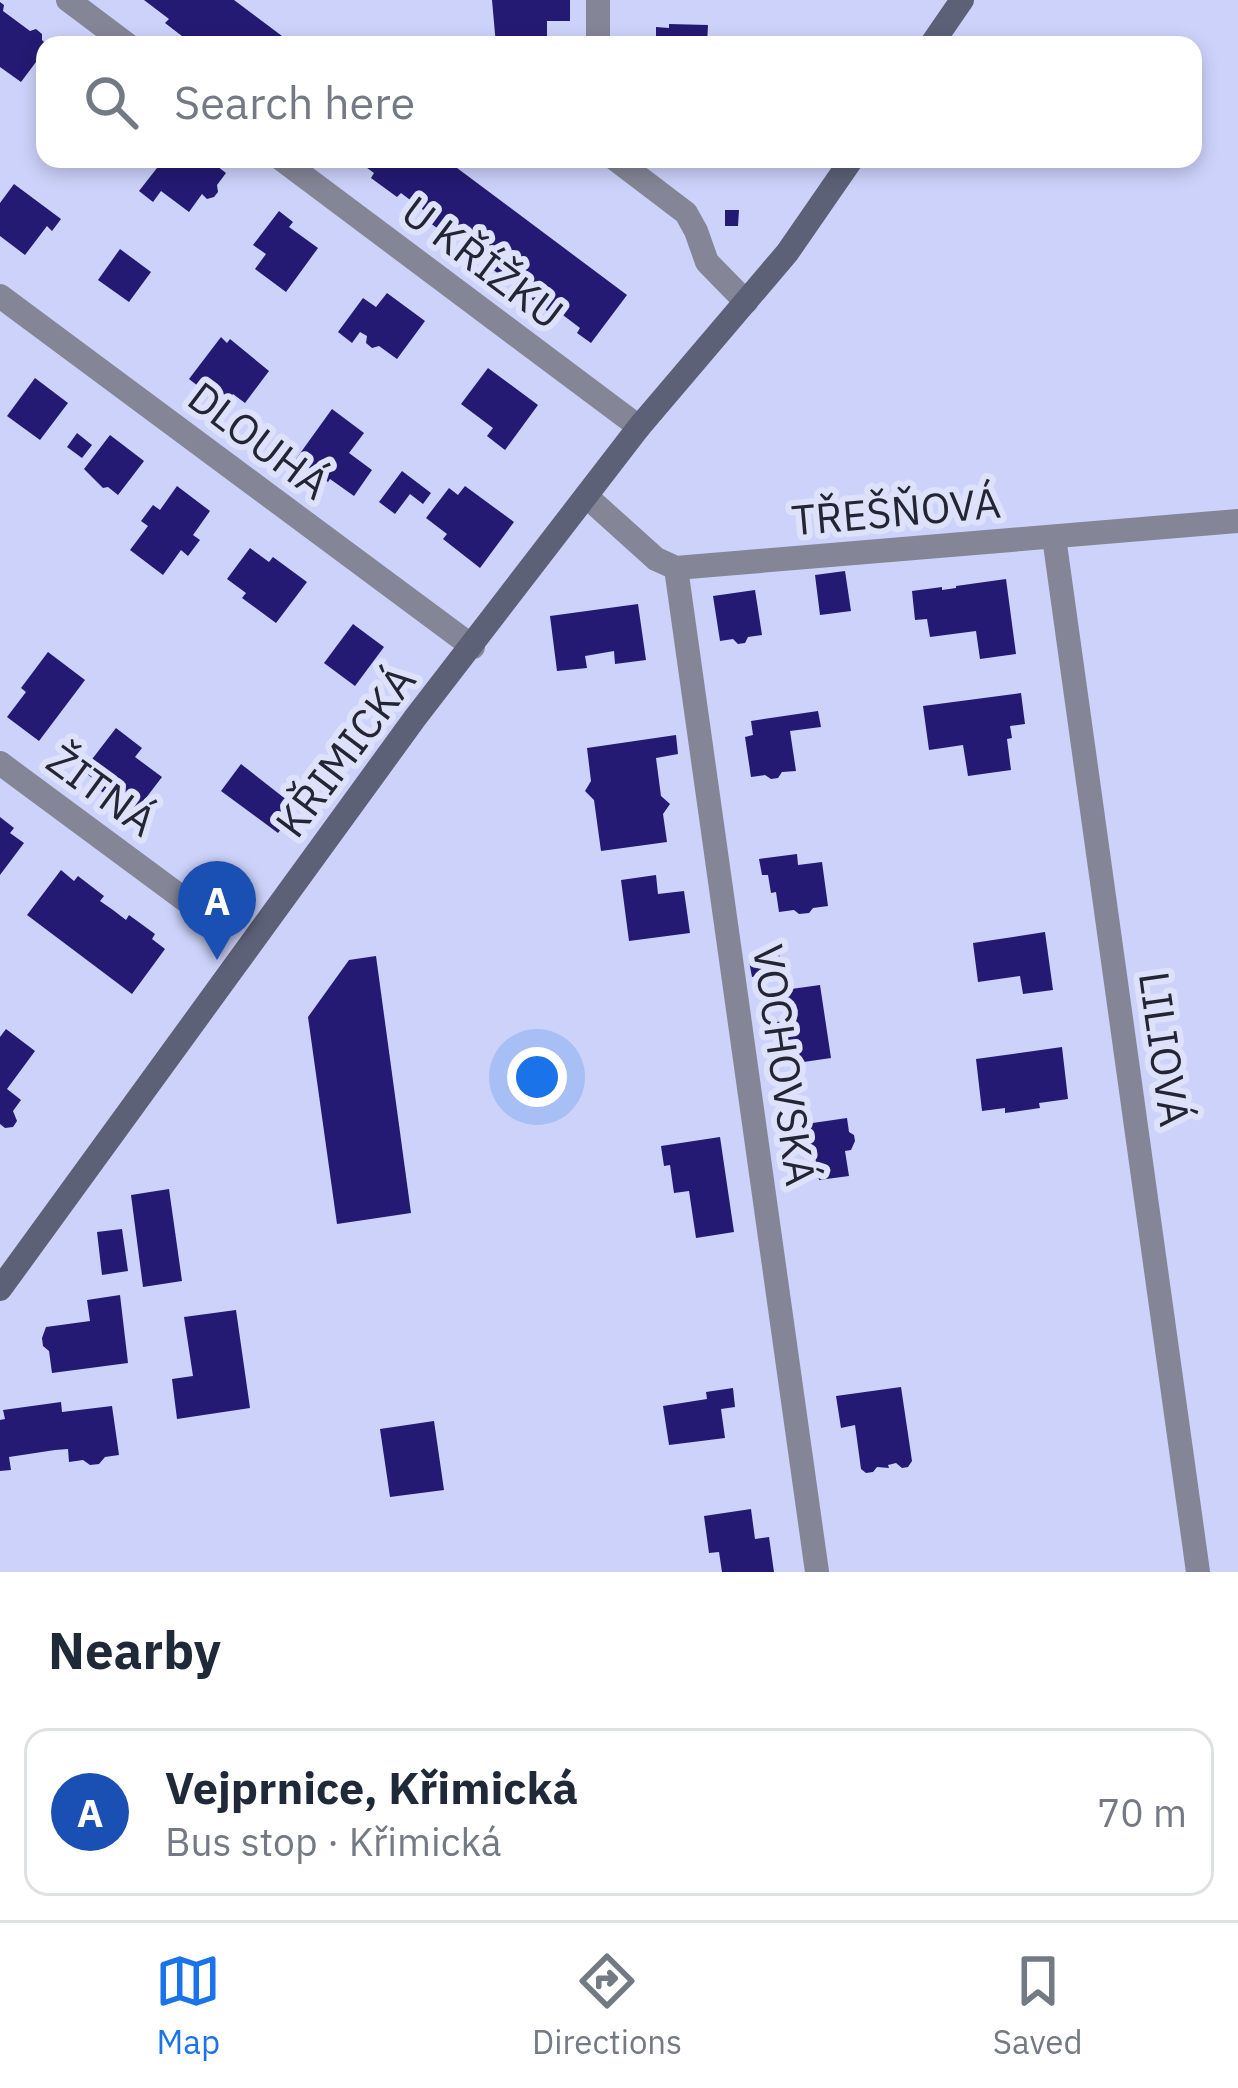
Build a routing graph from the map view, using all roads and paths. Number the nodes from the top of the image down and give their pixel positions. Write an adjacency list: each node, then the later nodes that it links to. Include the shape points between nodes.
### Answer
1 (68, 0): 4 (street)
2 (598, 0): 5 (street)
3 (962, 0): 6 (street)
4 (116, 36)
5 (598, 36)
6 (937, 36)
7 (293, 168): 12 (street, U KŘÍŽKU)
8 (627, 168): 11 (street, via 686,213 707,262)
9 (846, 168): 11 (street, KŘIMICKÁ)
10 (0, 296): 17 (street, DLOUHÁ)
11 (746, 302): 12 (street, KŘIMICKÁ)
12 (639, 427): 13 (street, KŘIMICKÁ)
13 (586, 496): 16 (street); 17 (street, KŘIMICKÁ)
14 (1238, 521): 15 (street, TŘEŠŇOVÁ)
15 (1054, 537): 16 (street, TŘEŠŇOVÁ); 22 (street, LILIOVÁ)
16 (676, 568): 21 (street, VOCHOVSKÁ)
17 (472, 646): 20 (street, KŘIMICKÁ)
18 (0, 763): 19 (street, ŽITNÁ)
19 (215, 922)
20 (0, 1288)
21 (817, 1572)
22 (1198, 1572)

